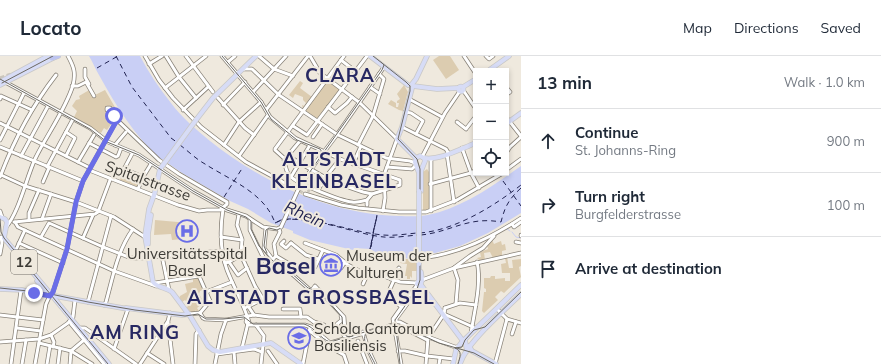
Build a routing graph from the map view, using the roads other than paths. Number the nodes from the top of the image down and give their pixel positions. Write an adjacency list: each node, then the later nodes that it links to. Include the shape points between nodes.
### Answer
1 (53, 56): 38 (main road); 41 (main road)
2 (68, 56): 44 (street, via 75,71)
3 (145, 56): 23 (street)
4 (162, 56): 23 (street)
5 (166, 56): 36 (street)
6 (186, 56): 24 (street)
7 (206, 56): 24 (street)
8 (222, 56): 22 (street)
9 (235, 56): 22 (street)
10 (258, 56): 21 (main road); 30 (street)
11 (309, 56): 37 (street); 39 (street)
12 (344, 56): 20 (street)
13 (368, 56): 25 (main road); 32 (street)
14 (427, 56): 48 (main road)
15 (464, 56): 31 (street)
16 (486, 56): 17 (street, via 489,59)
17 (493, 56)
18 (508, 56): 26 (main road)
19 (284, 57): 30 (street)
20 (341, 60): 32 (street); 39 (street)
21 (251, 61): 28 (main road); 29 (street)
22 (228, 62): 33 (street)
23 (149, 64): 49 (street)
24 (193, 66): 36 (street); 46 (street)
25 (384, 67): 34 (street); 48 (main road)
26 (493, 68)
27 (85, 69): 44 (street, via 85,77 95,95 86,82)
28 (243, 69): 29 (street); 33 (main road)
29 (252, 69): 40 (street)
30 (274, 69): 37 (street); 40 (street)
31 (473, 70)
32 (355, 71): 51 (street)
33 (238, 74): 42 (street); 53 (main road)
34 (379, 74): 47 (street); 56 (street, via 384,79)
35 (56, 75): 63 (street)
36 (180, 76): 49 (street); 60 (street)
37 (294, 76): 57 (street)
38 (13, 79): 41 (main road); 45 (street)
39 (327, 79): 51 (street); 76 (street)
40 (264, 80): 54 (street); 57 (street)
41 (2, 82): 45 (street)
42 (245, 82): 54 (street); 68 (street)
43 (473, 82): 50 (main road)
44 (72, 86): 75 (street)
45 (14, 87): 55 (street)
46 (208, 87): 52 (street); 60 (street)
47 (370, 87): 56 (street); 66 (street)
48 (410, 87): 50 (main road); 62 (main road)
49 (165, 88): 73 (street)
50 (462, 89): 69 (street); 81 (street)
51 (341, 90): 59 (street); 71 (street)
52 (213, 92): 53 (street); 64 (street)
53 (218, 92): 61 (street); 64 (main road)
54 (253, 92): 65 (street)
55 (24, 93): 63 (street); 67 (street)
56 (380, 94): 80 (street)
57 (278, 95): 74 (street); 76 (street)
58 (1, 97): 67 (street)
59 (352, 97): 66 (street); 71 (street, via 335,113)
60 (196, 98): 73 (street)
61 (218, 98): 64 (street); 68 (street)
62 (408, 99): 77 (main road); 81 (street)
63 (37, 100): 70 (street); 72 (street)
64 (212, 100): 149 (main road, bridge)
65 (261, 102): 74 (street); 85 (street)
66 (359, 102): 80 (street); 101 (street)
67 (19, 104): 72 (street); 91 (street)
68 (224, 105): 85 (street)
69 (473, 105)
70 (48, 106): 75 (street); 104 (street)
71 (328, 107): 84 (street)
72 (32, 110): 96 (street)
73 (183, 110): 115 (street)
74 (266, 110): 79 (street)
75 (60, 112): 82 (street); 112 (street)
76 (303, 112): 84 (street); 92 (street)
77 (405, 112): 93 (main road); 98 (street, via 423,121)
78 (521, 114): 87 (main road)
79 (268, 115): 97 (street); 100 (street)
80 (374, 116): 107 (street); 116 (street)
81 (442, 117): 109 (street)
82 (73, 119): 94 (street); 106 (street)
83 (473, 120): 86 (street, via 466,129)
84 (317, 121): 89 (street); 92 (street, via 307,135)
85 (239, 122): 100 (street); 115 (street)
86 (457, 122)
87 (509, 122)
88 (0, 123): 91 (street, Spitalstrasse)
89 (322, 124): 101 (street); 102 (street)
90 (509, 124): 103 (street)
91 (7, 126): 96 (street, Spitalstrasse); 105 (street)
92 (293, 126): 97 (street)
93 (402, 127): 98 (street); 107 (main road)
94 (66, 132): 122 (street); 128 (street, via 75,138)
95 (126, 132): 113 (street)
96 (20, 133): 104 (street, Spitalstrasse); 123 (street)
97 (288, 133): 108 (street); 133 (street, via 275,150)
98 (416, 134): 109 (street)
99 (94, 135): 110 (street)
100 (254, 135): 129 (street)
101 (337, 135): 116 (street); 125 (street)
102 (313, 137)
103 (521, 137): 120 (street)
104 (31, 139): 112 (street, Spitalstrasse); 127 (street)
105 (0, 140)
106 (106, 140): 113 (street); 121 (street); 180 (street, via 117,120 159,160 227,202)
107 (397, 140): 131 (street); 140 (main road)
108 (300, 141): 114 (street); 130 (street)
109 (430, 141): 126 (street, via 446,149); 132 (street)
110 (89, 143): 121 (street); 139 (street)
111 (473, 144): 119 (main road)
112 (43, 145): 122 (street, Spitalstrasse); 138 (street)
113 (115, 145): 118 (street)
114 (310, 145): 125 (street); 141 (street)
115 (224, 146): 129 (street)
116 (360, 146): 131 (street); 143 (street)
117 (0, 147): 123 (street)
118 (121, 148): 121 (street, via 116,157); 124 (street)
119 (462, 148): 126 (main road); 152 (street)
120 (509, 148)
121 (101, 149): 148 (street)
122 (55, 151): 128 (street, Spitalstrasse); 145 (street)
123 (10, 152): 127 (street); 154 (street)
124 (133, 152): 137 (street); 155 (street, via 124,169)
125 (324, 152): 134 (street); 150 (street)
126 (448, 154): 135 (main road); 159 (street)
127 (21, 156): 138 (street)
128 (66, 156): 139 (street, Spitalstrasse)
129 (239, 156): 166 (street)
130 (288, 156): 133 (street); 141 (street)
131 (391, 158): 140 (street); 146 (street)
132 (423, 158): 135 (main road); 140 (main road, via 419,157); 144 (main road)
133 (285, 159): 156 (street)
134 (340, 159): 143 (street); 158 (street)
135 (430, 159): 144 (main road); 164 (street)
136 (521, 159): 147 (street)
137 (147, 160): 142 (street); 149 (street)
138 (34, 162): 145 (street); 165 (street)
139 (78, 162): 148 (street, Spitalstrasse)
140 (416, 162): 146 (street, via 412,170); 151 (main road)
141 (299, 163): 150 (street); 156 (street)
142 (151, 164): 149 (street); 155 (street)
143 (353, 164): 153 (street)
144 (424, 164): 151 (main road)
145 (48, 167): 161 (street); 162 (street)
146 (387, 167): 153 (street)
147 (509, 168)
148 (90, 169): 160 (street, Spitalstrasse); 161 (street)
149 (160, 169): 175 (main road); 180 (street)
150 (310, 170): 158 (street); 163 (street)
151 (420, 171): 246 (main road, bridge)
152 (471, 173): 159 (street); 167 (street)
153 (384, 175): 172 (street); 172 (street, via 400,180 400,185)
154 (0, 176): 165 (street)
155 (142, 176): 168 (street)
156 (290, 176): 163 (street)
157 (497, 176): 167 (street)
158 (325, 178): 170 (street); 174 (street)
159 (451, 179): 164 (street); 178 (street)
160 (110, 180): 168 (street, Spitalstrasse); 181 (street)
161 (83, 181): 177 (street)
162 (43, 182)
163 (301, 183): 171 (street); 199 (street, bridge)
164 (430, 184): 184 (street)
165 (25, 186): 169 (street); 194 (street)
166 (292, 187)
167 (479, 188): 178 (street)
168 (138, 189): 175 (street, Spitalstrasse)
169 (39, 190): 173 (street); 193 (street, via 29,213)
170 (318, 190): 171 (street); 176 (street, via 342,200)
171 (308, 191): 183 (street, via 341,204)
172 (384, 191): 174 (street); 183 (street)
173 (51, 194): 177 (street); 191 (street)
174 (372, 194): 176 (street)
175 (154, 195): 180 (street, Spitalstrasse, via 196,210); 204 (main road, via 149,209)
176 (367, 200): 179 (street)
177 (76, 202): 181 (street); 187 (street)
178 (454, 202): 184 (street)
179 (367, 205)
180 (224, 208): 185 (street); 207 (street)
181 (98, 210): 186 (street); 188 (street)
182 (0, 211): 189 (street)
183 (383, 211): 184 (street)
184 (431, 211)
185 (239, 214): 192 (street); 210 (street, via 237,225)
186 (93, 215): 187 (street); 209 (street)
187 (73, 216): 191 (street); 203 (street)
188 (111, 216): 200 (street); 216 (street)
189 (2, 218): 194 (street); 197 (main road, via 7,223)
190 (521, 218): 196 (street)
191 (42, 219): 193 (street)
192 (250, 219): 198 (street); 230 (street, via 250,230 258,249 266,263)
193 (29, 220): 194 (street)
194 (12, 222): 197 (street); 201 (street)
195 (521, 222): 196 (street, via 514,227)
196 (512, 224): 205 (street)
197 (6, 228): 202 (main road); 208 (main road, 12)
198 (266, 228): 199 (street); 230 (street, via 264,248)
199 (280, 228): 226 (street, via 274,244)
200 (133, 229): 204 (street); 221 (street)
201 (25, 230): 206 (street); 213 (street)
202 (0, 231)
203 (70, 232): 206 (street, via 49,222); 209 (street); 217 (street)
204 (146, 235): 227 (main road); 227 (main road)
205 (494, 236): 228 (street, via 447,254); 240 (street, via 483,248)
206 (41, 237): 217 (street)
207 (221, 237): 210 (street); 219 (street)
208 (2, 238): 220 (main road, 12); 223 (street)
209 (83, 238): 216 (street)
210 (242, 240): 224 (street)
211 (284, 241): 229 (street, via 281,244 286,248 290,244 306,255)
212 (516, 242): 215 (street)
213 (19, 243): 220 (street); 232 (street)
214 (305, 243): 218 (street)
215 (521, 243)
216 (103, 247): 221 (street); 235 (street)
217 (67, 249): 232 (street); 235 (street)
218 (323, 250): 229 (street); 233 (street)
219 (222, 251): 225 (street); 231 (street)
220 (14, 252): 255 (main road, 12); 258 (main road, 12)
221 (119, 253): 227 (street, via 131,258); 241 (street)
222 (521, 253): 234 (street)
223 (0, 254)
224 (241, 255): 231 (street); 237 (street)
225 (162, 256): 227 (street); 244 (street)
226 (276, 256): 230 (street); 253 (street, via 296,268 292,274)
227 (149, 257): 247 (main road)
228 (422, 258)
229 (318, 259): 236 (street)
230 (273, 260)
231 (229, 261): 237 (street, via 238,275); 245 (street)
232 (63, 262): 258 (street)
233 (344, 262): 238 (street); 242 (street)
234 (477, 262): 240 (street); 263 (street, via 479,270)
235 (98, 263): 241 (street); 260 (street)
236 (315, 267)
237 (247, 268): 264 (street, via 263,299)
238 (341, 268)
239 (398, 268): 243 (street)
240 (454, 268): 246 (street); 261 (street, via 458,280)
241 (114, 271): 247 (street); 262 (street)
242 (366, 275): 243 (street, via 375,273); 248 (street)
243 (393, 280): 246 (street); 265 (street, via 390,289 395,302)
244 (167, 282): 247 (street); 252 (street); 256 (street, via 199,276)
245 (232, 282): 256 (street); 264 (street)
246 (420, 283): 265 (street); 266 (main road); 289 (street)
247 (154, 284): 252 (main road)
248 (363, 284)
249 (521, 285): 269 (main road)
250 (0, 288): 251 (main road)
251 (20, 290): 255 (main road); 258 (main road); 278 (street)
252 (169, 290): 276 (main road)
253 (312, 290): 254 (street); 254 (street, via 315,286)
254 (320, 291): 281 (street)
255 (46, 292): 258 (main road)
256 (206, 292): 270 (street, via 210,301)
257 (521, 294): 273 (main road)
258 (54, 295): 259 (main road); 283 (street); 284 (main road, 12)
259 (75, 300): 260 (main road); 284 (street)
260 (88, 302): 262 (main road)
261 (456, 303): 263 (street); 267 (street)
262 (104, 305): 268 (main road)
263 (476, 305): 294 (street)
264 (246, 307): 275 (street); 277 (street)
265 (402, 307): 289 (street)
266 (438, 307): 267 (street); 272 (main road)
267 (445, 308): 272 (street)
268 (128, 309): 271 (main road); 319 (street)
269 (497, 309): 273 (street); 294 (main road)
270 (200, 313): 276 (street); 285 (street, via 204,319)
271 (170, 314): 276 (main road); 287 (street)
272 (444, 314): 286 (main road); 306 (street)
273 (501, 314): 282 (street); 304 (main road)
274 (0, 315): 278 (street)
275 (254, 315): 277 (street); 279 (street)
276 (188, 316): 299 (main road)
277 (247, 316): 285 (street); 291 (street)
278 (18, 317): 283 (street); 295 (street)
279 (288, 317): 280 (street); 280 (street, via 283,309 300,308)
280 (301, 317): 288 (street, via 307,317)
281 (343, 319): 305 (street); 305 (street, via 337,324)
282 (507, 319): 290 (street); 356 (street)
283 (43, 320): 300 (street)
284 (71, 320): 296 (main road, 12); 303 (street); 308 (street, via 71,324); 339 (main road, 12)
285 (226, 320): 327 (street)
286 (451, 320): 294 (street); 309 (main road)
287 (168, 321): 326 (street); 343 (street)
288 (314, 322): 297 (street); 298 (street, via 324,324)
289 (395, 322): 301 (street); 306 (street, via 400,322); 323 (street)
290 (516, 322): 292 (street); 302 (street)
291 (248, 323): 293 (street); 318 (street)
292 (521, 323)
293 (258, 326): 297 (street, via 303,324); 314 (street)
294 (474, 327): 304 (main road, via 481,331); 309 (main road)
295 (17, 328): 300 (street); 310 (street)
296 (79, 328): 319 (street, via 85,328); 339 (main road, 12)
297 (310, 328): 305 (street, via 328,342); 349 (street); 350 (street, via 328,346 344,355)
298 (319, 328)
299 (199, 330): 327 (main road, via 208,346); 344 (street, via 196,334)
300 (41, 331): 311 (street)
301 (364, 333): 305 (street); 331 (street)
302 (512, 334)
303 (51, 335): 311 (street); 315 (street, via 54,342)
304 (480, 335): 316 (main road)
305 (347, 338)
306 (428, 339): 320 (street); 328 (street)
307 (26, 340): 310 (street); 311 (street); 333 (street)
308 (84, 340): 321 (street); 339 (street)
309 (464, 340): 316 (main road); 320 (main road)
310 (15, 341): 313 (street); 332 (street)
311 (39, 341): 315 (street); 334 (street)
312 (358, 341): 351 (street)
313 (0, 342)
314 (265, 343): 318 (main road); 325 (street); 349 (main road, via 274,343)
315 (52, 346): 317 (street); 335 (street)
316 (469, 347): 355 (main road); 356 (main road)
317 (60, 348): 321 (street); 336 (street)
318 (242, 348): 327 (main road)
319 (114, 349): 340 (street)
320 (457, 349): 330 (main road)
321 (71, 351): 337 (street); 338 (street)
322 (268, 351): 348 (street)
323 (398, 351): 328 (street, via 405,350); 352 (street)
324 (234, 352): 325 (street, via 254,349); 327 (street); 346 (street)
325 (262, 352): 347 (street)
326 (147, 353): 341 (street); 342 (street)
327 (216, 353): 345 (street)
328 (427, 356): 329 (street); 353 (street)
329 (440, 358): 330 (street); 354 (street)
330 (453, 362)
331 (375, 363)
332 (11, 364)
333 (22, 364)
334 (35, 364)
335 (47, 364)
336 (58, 364)
337 (70, 364)
338 (92, 364)
339 (106, 364)
340 (136, 364)
341 (140, 364)
342 (164, 364)
343 (173, 364)
344 (195, 364)
345 (215, 364)
346 (235, 364)
347 (261, 364)
348 (277, 364)
349 (301, 364)
350 (347, 364)
351 (366, 364)
352 (401, 364)
353 (426, 364)
354 (439, 364)
355 (460, 364)
356 (494, 364)

